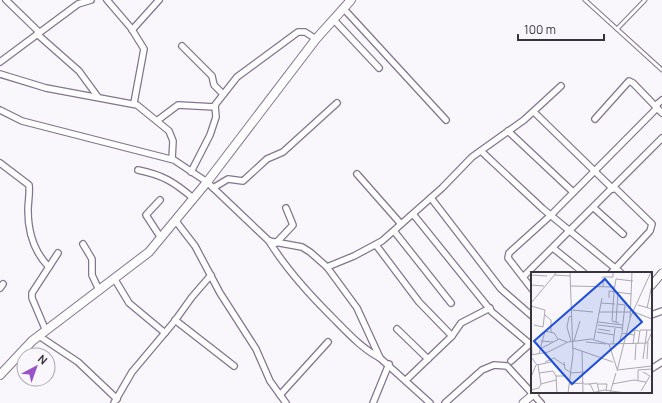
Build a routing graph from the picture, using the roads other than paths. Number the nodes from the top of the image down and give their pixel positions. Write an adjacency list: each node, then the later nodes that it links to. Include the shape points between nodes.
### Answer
1 (6, 0): 12 (street)
2 (91, 0): 12 (street, via 78,4)
3 (107, 0): 11 (street)
4 (159, 0): 11 (street)
5 (351, 0): 8 (main road)
6 (585, 0): 10 (lane)
7 (645, 0): 10 (lane)
8 (344, 9): 9 (main road); 32 (street)
9 (334, 20): 13 (main road); 16 (street)
10 (617, 29): 17 (lane)
11 (132, 30): 23 (street, via 144,52)
12 (38, 33): 15 (street); 21 (street, via 79,71)
13 (316, 39): 20 (street, via 304,32 294,34 240,76); 42 (main road)
14 (182, 46): 20 (street, via 212,76 214,85)
15 (0, 62)
16 (379, 68)
17 (662, 70)
18 (0, 74): 21 (street, via 46,88)
19 (561, 86): 28 (street)
20 (224, 94): 25 (street)
21 (98, 97): 23 (street)
22 (662, 100): 26 (street)
23 (134, 103): 31 (street)
24 (337, 103): 43 (street, via 282,152 266,159 243,181 228,178)
25 (215, 107): 31 (street, via 178,105); 40 (street, via 217,115 210,135)
26 (656, 107): 29 (street); 30 (street, via 629,81); 39 (street)
27 (0, 110): 36 (street, via 22,121)
28 (534, 112): 33 (street); 39 (street)
29 (662, 113)
30 (595, 119)
31 (158, 120): 36 (street, via 172,135)
32 (446, 120)
33 (508, 131): 35 (street); 45 (street)
34 (662, 138): 44 (street)
35 (481, 151): 47 (street); 52 (street)
36 (172, 159): 40 (street)
37 (0, 164): 65 (street, via 29,185 28,211 31,234 36,251)
38 (138, 170): 46 (street, via 159,174 177,184)
39 (594, 171): 44 (street); 45 (street)
40 (191, 172): 42 (street)
41 (357, 174): 54 (street)
42 (206, 182): 43 (street); 46 (main road)
43 (213, 188): 59 (street)
44 (614, 188): 50 (street); 67 (street, via 652,224 650,231)
45 (573, 192): 52 (street)
46 (193, 198): 53 (main road)
47 (431, 198): 51 (street); 81 (street, via 501,290)
48 (160, 200): 58 (street, via 146,215)
49 (286, 208): 60 (street, via 292,225)
50 (594, 208): 56 (street); 57 (street)
51 (413, 214): 54 (street); 79 (street)
52 (551, 215): 56 (street); 73 (street, via 508,254 508,258)
53 (175, 220): 58 (main road); 72 (street, via 195,246)
54 (401, 224): 55 (street)
55 (394, 230): 62 (street); 78 (street)
56 (570, 231): 63 (street); 67 (street)
57 (623, 234)
58 (161, 238): 74 (main road, via 149,252)
59 (269, 241): 60 (street); 91 (street, via 305,290 368,351)
60 (276, 243): 66 (street, via 302,247)
61 (83, 244): 77 (street, via 92,259 92,275)
62 (376, 245): 66 (street); 88 (street, via 422,306)
63 (553, 248): 68 (street); 73 (street)
64 (58, 253): 65 (street)
65 (49, 267): 85 (street, via 32,295)
66 (327, 267): 91 (street, via 357,308)
67 (616, 268): 69 (street); 70 (street)
68 (583, 272)
69 (612, 272)
70 (620, 272)
71 (662, 273): 75 (street)
72 (211, 275): 83 (street); 102 (street, via 256,349 270,381)
73 (523, 277): 76 (street)
74 (114, 278): 77 (main road); 86 (street, via 129,303)
75 (652, 285)
76 (531, 288)
77 (99, 290): 85 (main road)
78 (451, 303)
79 (490, 308): 88 (street, via 461,323); 90 (street)
80 (662, 311): 82 (street)
81 (531, 315)
82 (652, 315)
83 (175, 320): 86 (street); 96 (street)
84 (397, 329): 92 (street)
85 (46, 331): 87 (main road)
86 (165, 333): 103 (street, via 132,372)
87 (39, 336): 98 (main road); 103 (street, via 78,362)
88 (452, 336): 92 (street)
89 (328, 342): 102 (street)
90 (531, 343): 93 (street)
91 (380, 358): 95 (street)
92 (428, 359): 99 (street)
93 (511, 361)
94 (662, 362): 97 (street)
95 (389, 364): 99 (street); 105 (street)
96 (234, 366)
97 (652, 367)
98 (0, 375)
99 (406, 380): 106 (street)
100 (531, 389): 107 (street, via 507,366 494,365 482,370)
101 (535, 393): 108 (street); 109 (street)
102 (280, 395): 104 (street)
103 (116, 401)
104 (286, 403)
105 (373, 403)
106 (430, 403)
107 (445, 403)
108 (523, 403)
109 (541, 403)

